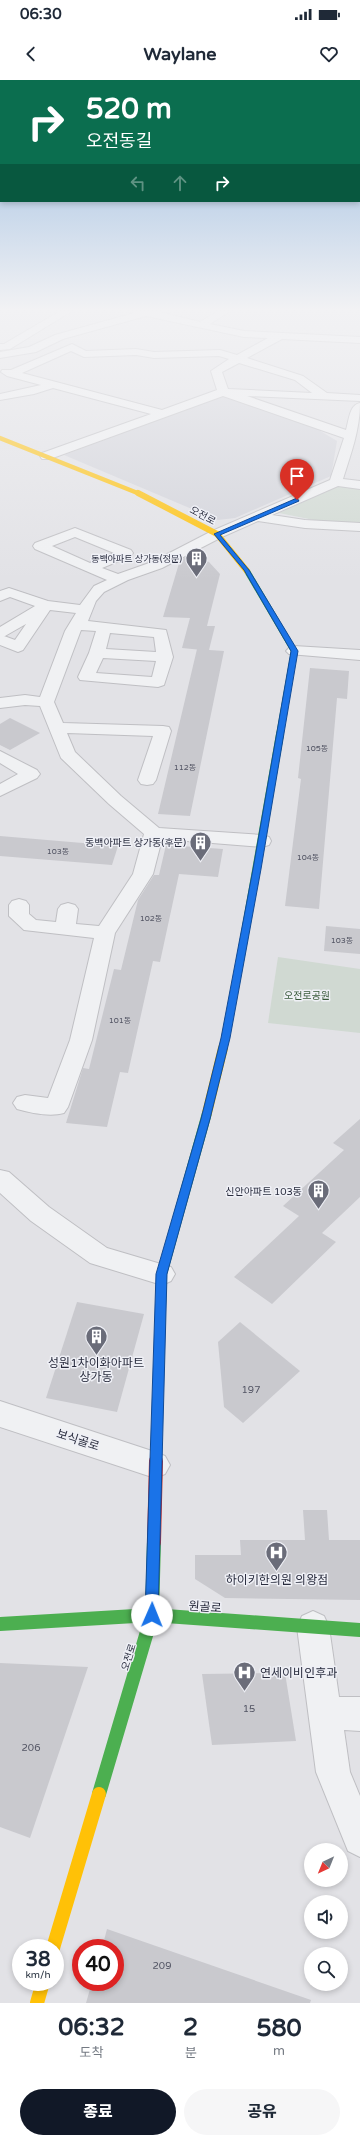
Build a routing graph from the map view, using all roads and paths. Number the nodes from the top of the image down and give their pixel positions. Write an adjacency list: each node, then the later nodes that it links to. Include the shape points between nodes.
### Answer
1 (112, 401): 5 (street)
2 (199, 401): 5 (street)
3 (248, 401): 6 (street)
4 (360, 406): 6 (street, via 357,409)
5 (163, 414): 8 (street)
6 (351, 436): 9 (street)
7 (0, 438): 8 (street, 오전로)
8 (46, 456): 13 (street, 오전로, via 130,488)
9 (336, 482): 10 (street); 11 (street)
10 (360, 485)
11 (259, 517): 12 (street, via 306,524); 13 (street)
12 (360, 527)
13 (216, 534): 17 (street, via 157,565); 24 (street, 오전로, via 246,570)
14 (100, 542): 15 (street); 15 (street, via 75,532 40,546); 16 (street, via 126,553)
15 (66, 557): 16 (street)
16 (90, 568): 17 (street)
17 (118, 580): 20 (street, via 99,589 89,600)
18 (3, 592): 19 (street)
19 (46, 605): 20 (street); 22 (street); 23 (street, via 18,647)
20 (81, 617): 21 (street); 28 (street, via 73,631)
21 (104, 628): 25 (street); 27 (street, via 161,633)
22 (0, 633)
23 (0, 640)
24 (294, 651): 26 (street); 35 (street, 오전로)
25 (97, 653): 27 (street); 27 (street, via 86,677 158,682)
26 (360, 655)
27 (165, 657)
28 (46, 702): 29 (street, via 25,700); 30 (street)
29 (0, 703)
30 (56, 728): 32 (street, via 163,731); 34 (street, via 67,754)
31 (1, 758): 33 (street, via 31,774)
32 (147, 780)
33 (0, 791)
34 (154, 833): 35 (street); 39 (street, via 142,874)
35 (262, 841): 42 (street, 오전로, via 226,1038)
36 (19, 905): 38 (street, via 19,916 31,926)
37 (68, 909): 38 (street)
38 (64, 929): 39 (street)
39 (105, 933): 40 (street, via 81,1040 56,1107)
40 (25, 1103)
41 (0, 1179): 42 (street, via 40,1214 99,1256)
42 (162, 1274): 44 (street, 오전로)
43 (0, 1414): 44 (street, 보식골로)
44 (155, 1465): 45 (street, 오전로)
45 (152, 1615): 46 (street, 원골로); 47 (street, 원골로); 52 (street, 오전로)
46 (0, 1624)
47 (313, 1627): 48 (street, 원골로); 49 (street)
48 (360, 1630)
49 (326, 1713): 50 (street); 51 (street, via 333,1772)
50 (360, 1714)
51 (360, 1839)
52 (56, 1939)
53 (40, 1991): 54 (street)
54 (37, 2003)

